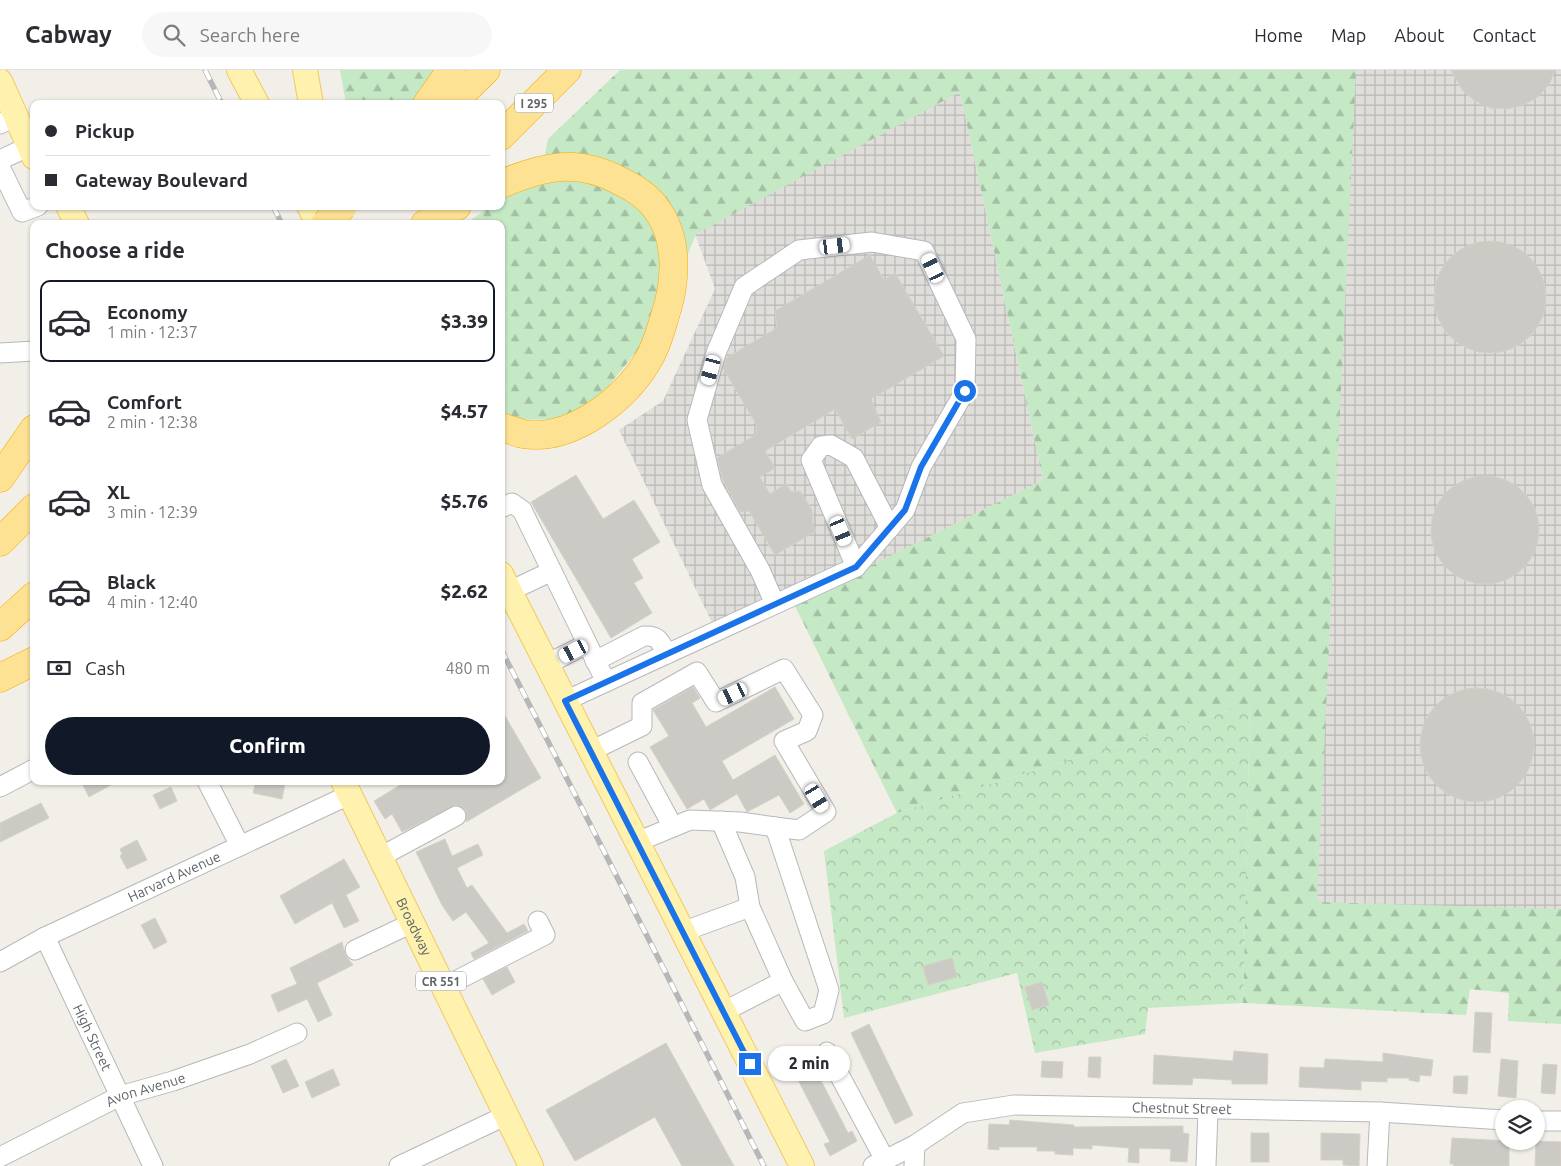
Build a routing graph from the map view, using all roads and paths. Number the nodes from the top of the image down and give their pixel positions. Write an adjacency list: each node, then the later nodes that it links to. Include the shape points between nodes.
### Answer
1 (239, 70): 7 (main road)
2 (305, 70): 8 (main road)
3 (451, 70): 9 (highway)
4 (486, 70): 10 (highway)
5 (567, 70): 11 (highway, I 295)
6 (0, 81): 12 (main road)
7 (255, 100)
8 (311, 100)
9 (430, 100)
10 (455, 100)
11 (505, 132)
12 (23, 136): 13 (street)
13 (0, 160)
14 (0, 168): 16 (street, via 22,212)
15 (505, 182): 25 (highway, via 532,171 574,166 597,169 632,187 658,210 668,228 673,249 674,285 647,362 618,398 582,423 549,434 524,434)
16 (30, 209)
17 (338, 210): 20 (highway, bridge)
18 (428, 210): 21 (highway)
19 (450, 210): 22 (highway)
20 (329, 220)
21 (419, 220)
22 (432, 220)
23 (30, 351): 24 (street)
24 (0, 353)
25 (505, 428)
26 (30, 435): 27 (highway)
27 (0, 478)
28 (505, 506): 33 (street, via 512,503 522,510)
29 (30, 512): 31 (highway)
30 (890, 528): 32 (street); 32 (street, via 854,458 831,445 821,446 811,460); 37 (street, via 905,510 921,467 965,391 966,339 924,250 872,242 799,250 744,287 716,353 698,420 712,485 760,570)
31 (0, 542)
32 (856, 567): 37 (street)
33 (552, 571): 34 (street); 39 (street)
34 (505, 579)
35 (505, 581): 43 (main road)
36 (30, 600): 38 (highway)
37 (775, 604): 40 (street)
38 (0, 627)
39 (587, 644): 41 (street); 43 (street)
40 (666, 654): 41 (street, via 658,638 652,635); 45 (street)
41 (595, 661): 45 (street)
42 (30, 663): 44 (highway)
43 (547, 664): 46 (main road)
44 (0, 678)
45 (606, 682): 46 (street)
46 (565, 701): 47 (main road)
47 (591, 751): 56 (street, via 642,726 642,703 697,672 716,702 784,669 813,715 807,731 784,741 826,812 798,830); 57 (main road)
48 (638, 762): 55 (street)
49 (30, 771): 52 (street)
50 (209, 785): 58 (street)
51 (344, 786): 58 (street, Harvard Avenue); 59 (main road, Broadway / CR 551)
52 (0, 787)
53 (456, 816): 59 (street)
54 (721, 821): 55 (street, via 690,820); 56 (street); 60 (street, via 745,877)
55 (673, 826): 57 (street)
56 (775, 827): 67 (street, via 828,990 823,1014 805,1021)
57 (637, 842): 63 (main road)
58 (240, 846): 64 (street, Harvard Avenue)
59 (380, 857): 62 (main road, Broadway / CR 551)
60 (750, 908): 63 (street); 67 (street)
61 (538, 921): 68 (street, via 544,935)
62 (412, 923): 65 (street); 68 (main road, Broadway / CR 551)
63 (682, 932): 69 (main road)
64 (46, 937): 66 (street, Harvard Avenue); 72 (street, High Street)
65 (355, 950)
66 (0, 962)
67 (783, 981): 69 (street)
68 (444, 987): 75 (main road, Broadway / CR 551)
69 (723, 1012): 85 (main road)
70 (297, 1033): 72 (street, Avon Avenue, via 250,1054)
71 (827, 1052): 81 (street)
72 (120, 1096): 80 (street, Avon Avenue); 82 (street, High Street)
73 (1208, 1110): 74 (street, Chestnut Street); 79 (street, Chestnut Street, via 1014,1105 963,1113); 87 (street)
74 (1380, 1112): 76 (street, Chestnut Street); 88 (street)
75 (507, 1114): 83 (street); 84 (main road, Broadway / CR 551)
76 (1495, 1119)
77 (1545, 1120): 78 (street)
78 (1561, 1121)
79 (915, 1145): 81 (street, Chestnut Street); 86 (street)
80 (0, 1157)
81 (879, 1163)
82 (153, 1166)
83 (399, 1166)
84 (531, 1166)
85 (802, 1166)
86 (914, 1166)
87 (1206, 1166)
88 (1377, 1166)

